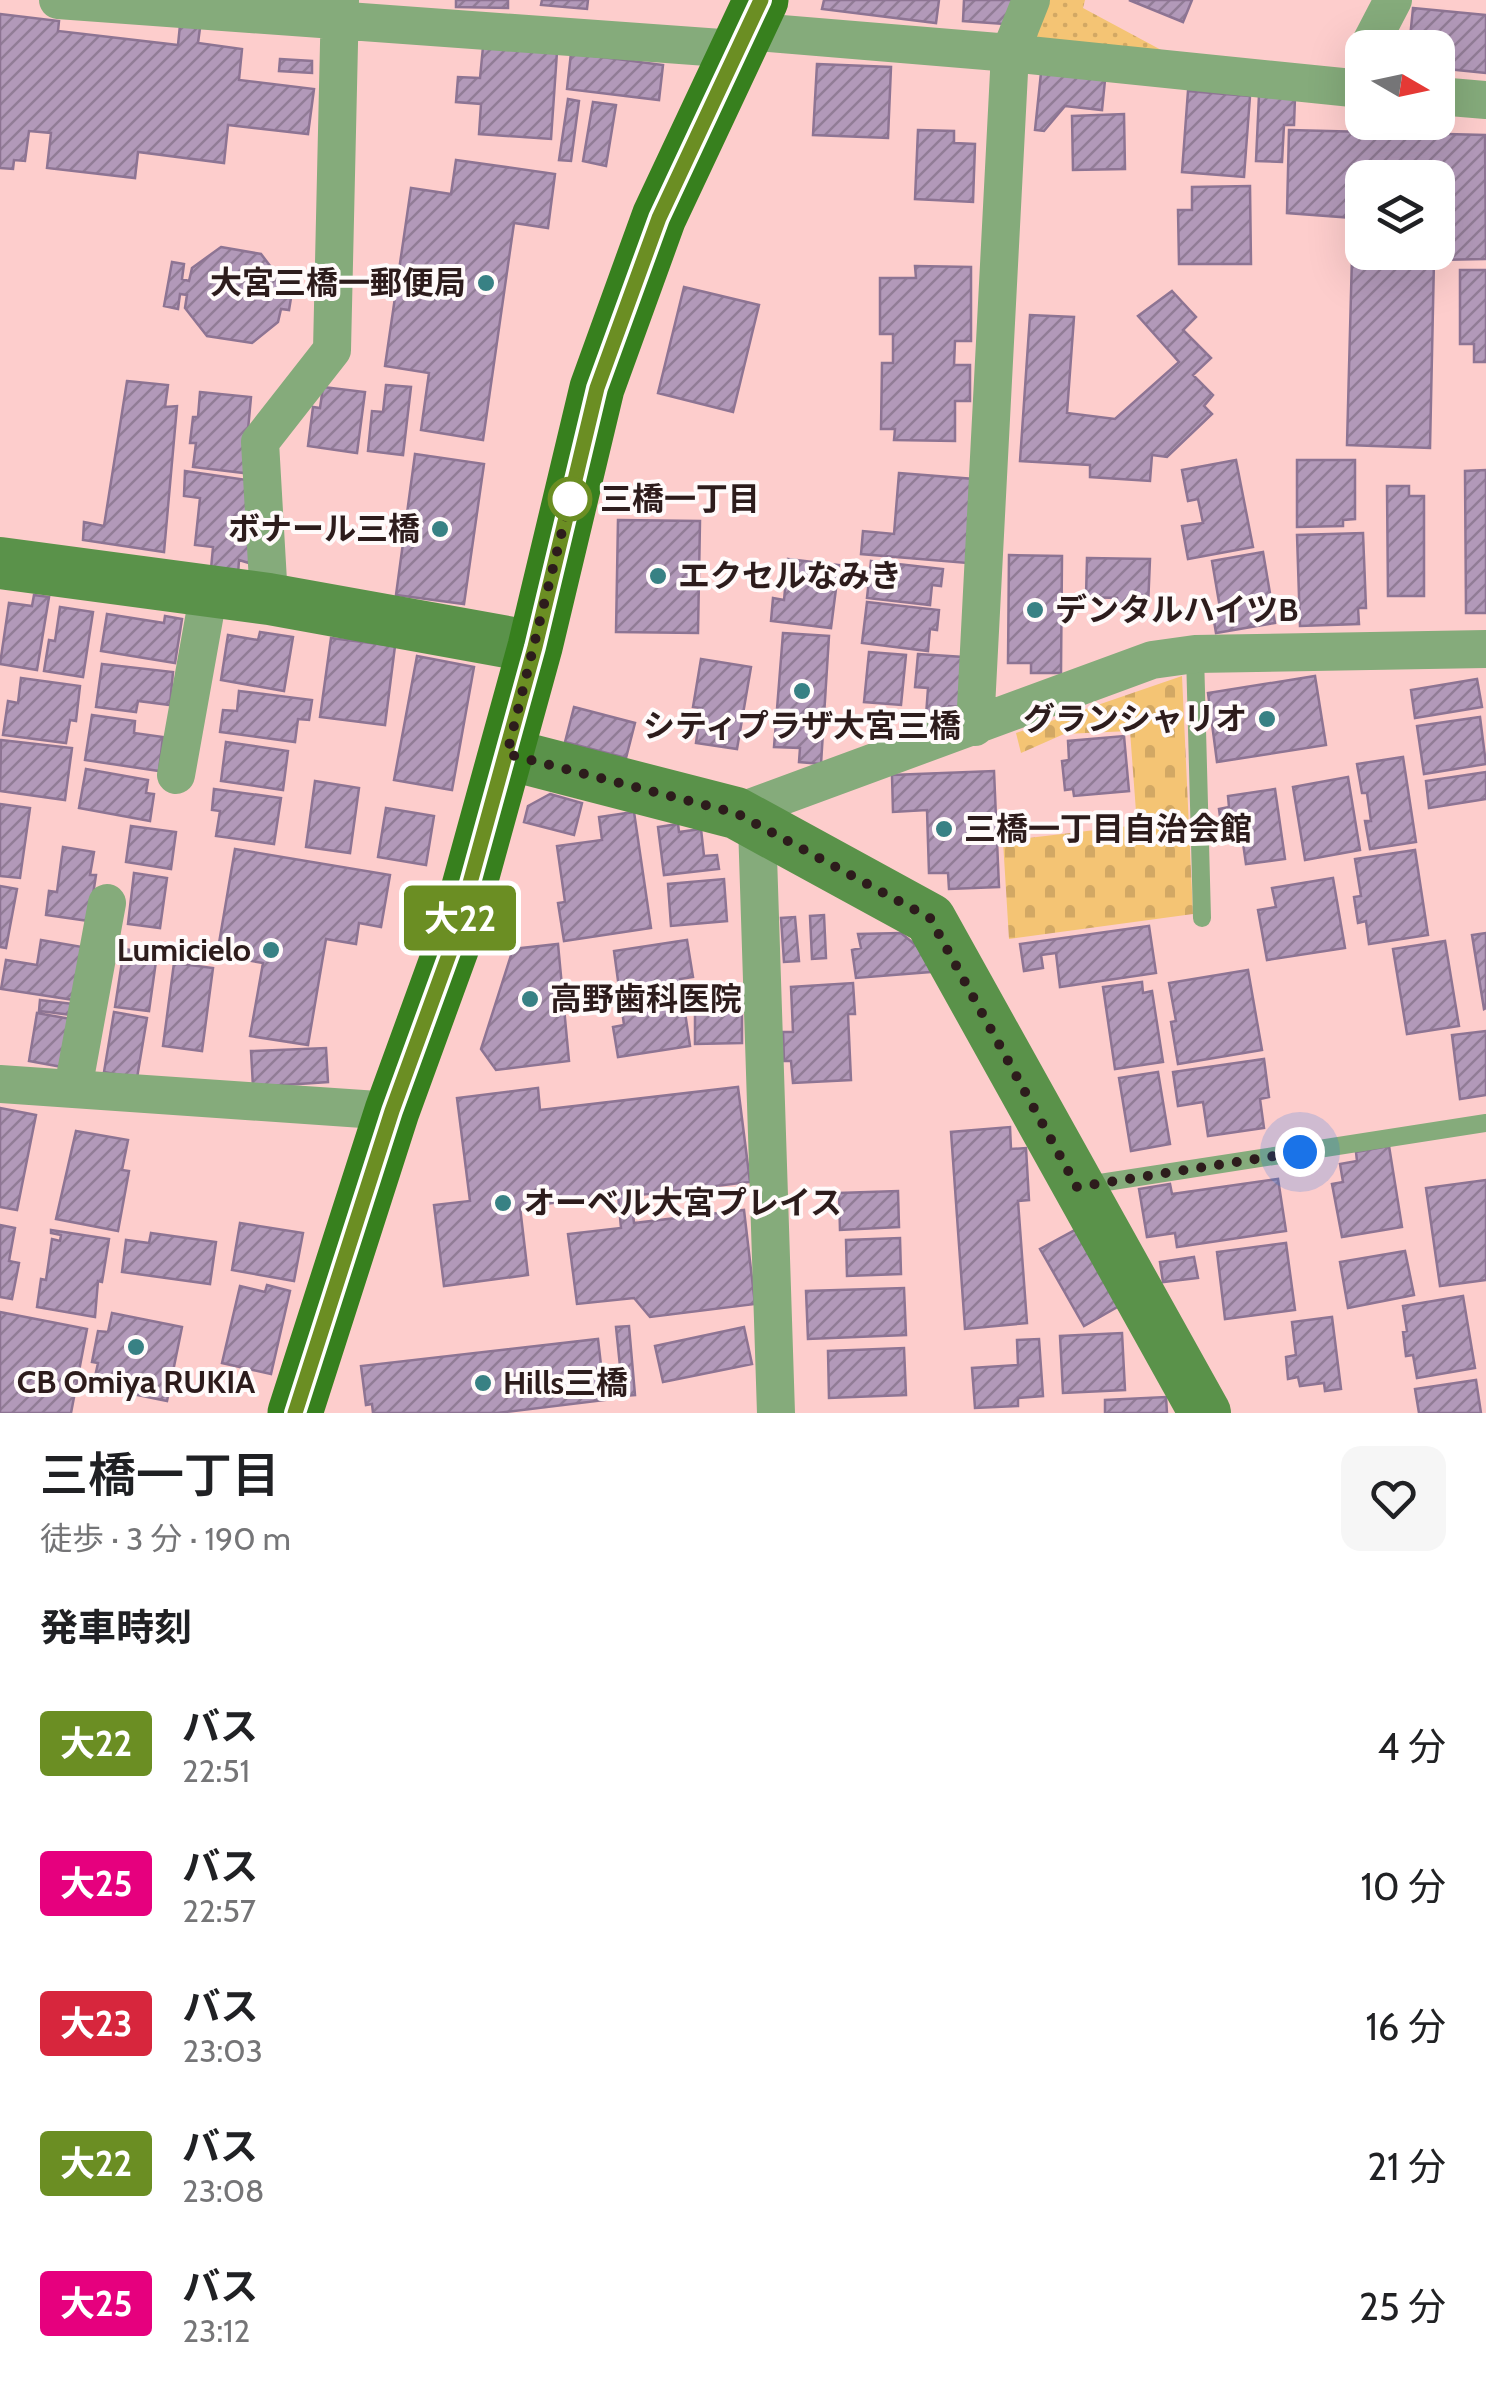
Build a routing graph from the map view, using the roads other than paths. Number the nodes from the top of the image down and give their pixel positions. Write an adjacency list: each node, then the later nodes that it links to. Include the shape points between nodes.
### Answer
1 (58, 0): 4 (street)
2 (1030, 0): 7 (street)
3 (1393, 0): 6 (street)
4 (340, 10): 5 (street); 13 (street, via 332,350 260,442)
5 (748, 27): 7 (street); 14 (main road, via 659,218 597,388)
6 (1377, 30)
7 (1010, 53): 8 (street); 17 (street)
8 (1345, 77)
9 (1455, 97): 10 (street)
10 (1486, 100)
11 (0, 563): 12 (street)
12 (208, 591): 13 (street); 19 (street)
13 (268, 599): 14 (street)
14 (535, 647): 18 (main road)
15 (1486, 649): 16 (street)
16 (1195, 654): 17 (street, via 1152,660); 22 (lane)
17 (975, 727): 20 (street)
18 (507, 754): 20 (street); 25 (main road, via 454,941)
19 (176, 775)
20 (747, 819): 27 (street, via 930,918); 29 (street)
21 (108, 903): 24 (street)
22 (1202, 918)
23 (0, 1084): 24 (street)
24 (73, 1089): 25 (street)
25 (392, 1111): 28 (main road)
26 (1486, 1123): 27 (lane)
27 (1077, 1187): 30 (street)
28 (294, 1413)
29 (776, 1413)
30 (1205, 1413)

